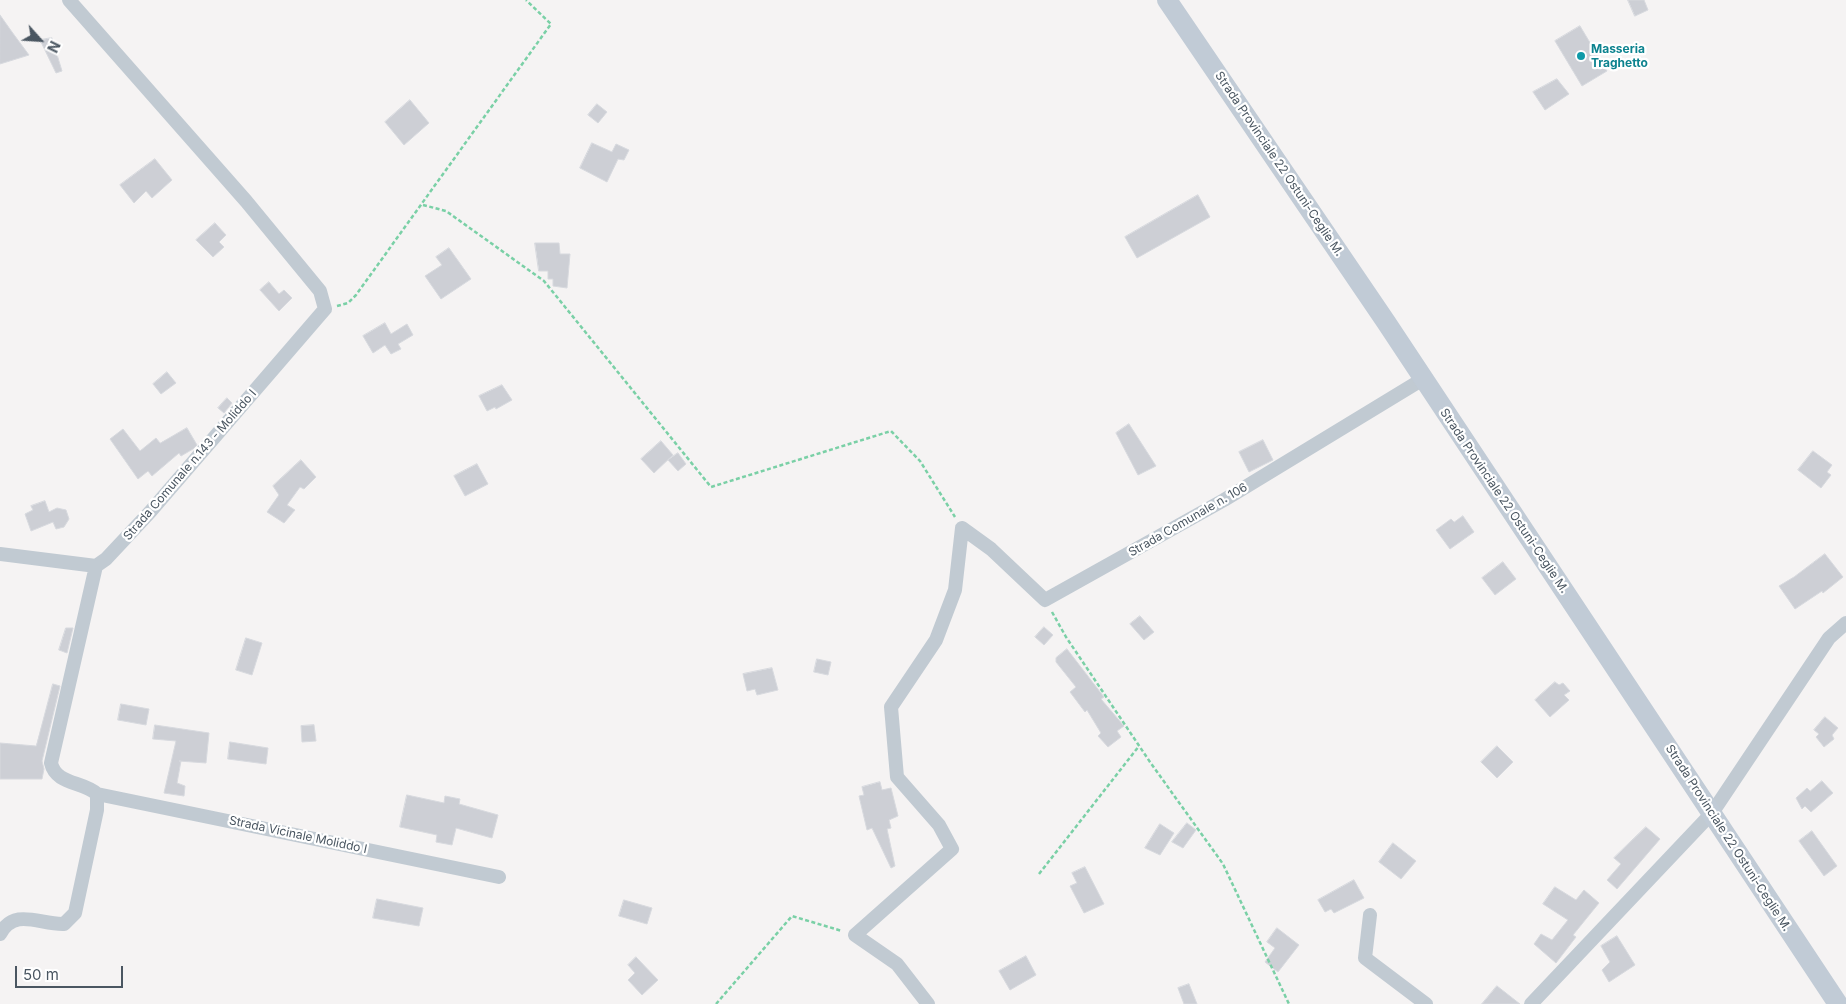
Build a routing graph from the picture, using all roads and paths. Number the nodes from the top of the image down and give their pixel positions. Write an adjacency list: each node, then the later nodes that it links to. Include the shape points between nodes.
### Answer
1 (69, 0): 5 (street, via 252,208 320,291)
2 (526, 0): 4 (path, via 551,24)
3 (1167, 0): 6 (main road, Strada Provinciale 22 Ostuni-Ceglie M.)
4 (423, 205): 5 (path, via 356,295 348,303); 7 (path, via 446,211 544,281 711,487 891,431 920,461)
5 (325, 309): 9 (street, Strada Comunale n.143 - Moliddo I, via 150,512)
6 (1423, 379): 10 (street, Strada Comunale n. 106, via 1224,500); 14 (main road, Strada Provinciale 22 Ostuni-Ceglie M.)
7 (962, 528): 10 (street, via 991,549); 19 (street, via 955,590 936,640 891,707 897,777 939,825 952,848)
8 (0, 554): 9 (street)
9 (96, 566): 13 (street, via 51,763 58,776 90,787)
10 (1045, 600): 12 (path)
11 (1846, 623): 14 (street, via 1829,638)
12 (1139, 746): 15 (path); 22 (path, via 1223,864)
13 (97, 794): 16 (street, Strada Vicinale Moliddo I); 18 (street, via 97,810 72,918 57,925 19,918 9,922)
14 (1712, 813): 24 (street); 25 (main road, Strada Provinciale 22 Ostuni-Ceglie M.)
15 (1039, 874)
16 (499, 877)
17 (1370, 914): 23 (street, via 1365,958)
18 (0, 934)
19 (855, 935): 20 (path, via 792,916); 21 (street, via 896,964)
20 (716, 1004)
21 (928, 1004)
22 (1289, 1004)
23 (1426, 1004)
24 (1531, 1004)
25 (1838, 1004)

